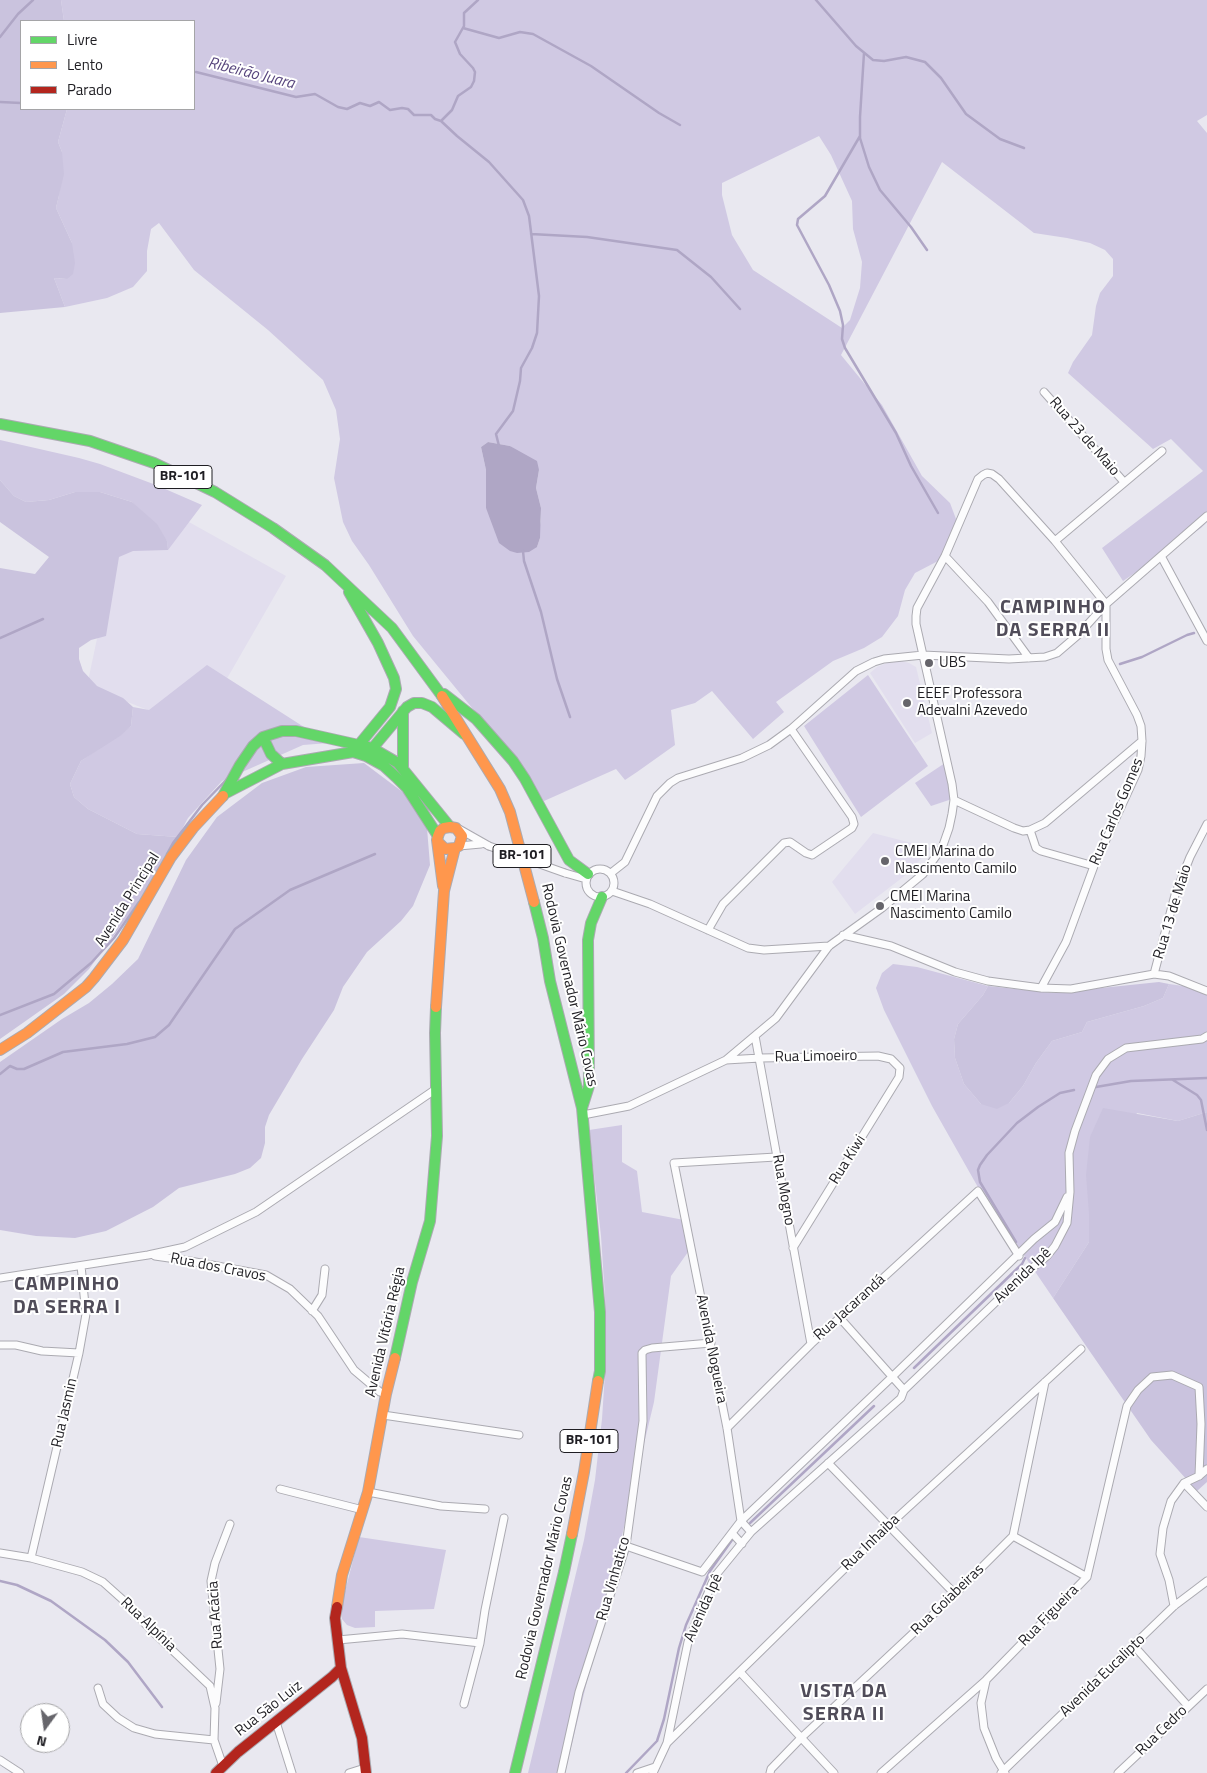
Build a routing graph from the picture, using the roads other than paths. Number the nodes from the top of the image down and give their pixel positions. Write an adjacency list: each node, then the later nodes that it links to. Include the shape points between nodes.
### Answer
1 (1044, 392): 4 (street, Rua 23 de Maio)
2 (0, 424): 9 (main road, Rodovia Governador Mário Covas / BR-101, via 90,441 154,463 215,492 273,528)
3 (1162, 450): 4 (street)
4 (1124, 482): 6 (street)
5 (1207, 516): 8 (street)
6 (1055, 541): 7 (street, via 999,479 992,474 983,475 978,479); 10 (street)
7 (944, 556): 12 (street, via 918,608 916,624); 13 (street, via 988,602)
8 (1161, 556): 10 (street); 11 (street)
9 (344, 582): 14 (main road, Rodovia Governador Mário Covas / BR-101, via 392,628); 20 (main road, via 378,643 396,688 390,707)
10 (1106, 604): 13 (street, via 1057,653); 19 (street, Rua Carlos Gomes, via 1108,660 1137,715)
11 (1207, 641)
12 (923, 655): 13 (street); 16 (street, via 866,666); 25 (street)
13 (1029, 658)
14 (439, 691): 18 (main road, Rodovia Governador Mário Covas / BR-101); 34 (main road, via 476,718 513,761 569,860)
15 (403, 711): 18 (main road, via 414,703 432,707); 21 (main road); 23 (main road)
16 (791, 729): 33 (street, via 756,752 670,783 657,796 625,862); 38 (street, via 852,816 854,824 812,855 790,842 784,843 723,904)
17 (263, 736): 20 (main road, via 296,731); 22 (main road, via 271,754); 24 (main road, Avenida Principal, via 240,765)
18 (471, 740): 51 (main road, Rodovia Governador Mário Covas / BR-101, via 510,812)
19 (1142, 741): 28 (street, via 1045,823); 32 (street, Rua Carlos Gomes, via 1138,770)
20 (356, 748): 21 (main road); 22 (main road, Avenida Principal)
21 (369, 752): 23 (main road, via 392,759); 29 (main road, via 407,788)
22 (282, 764): 24 (main road, Avenida Principal)
23 (403, 768): 27 (main road)
24 (226, 793): 46 (main road, Avenida Principal, via 182,842 123,940 94,978 27,1033)
25 (954, 800): 28 (street, via 1014,828); 39 (street, via 942,848 923,874)
26 (1207, 824): 41 (street, Rua 13 de Maio, via 1175,895)
27 (453, 827): 29 (main road, via 440,831); 30 (street); 31 (main road, via 462,836)
28 (1030, 830): 32 (street, via 1036,848 1041,851)
29 (438, 839): 31 (main road, via 445,849); 35 (main road, Avenida Vitória Régia)
30 (485, 845): 31 (street); 34 (street, bridge, via 565,873)
31 (457, 847): 35 (main road, Avenida Vitória Régia)
32 (1094, 866): 42 (street, Rua Carlos Gomes, via 1066,942)
33 (611, 874): 34 (street, via 602,868); 36 (street, via 614,881)
34 (587, 877): 37 (street, via 588,891)
35 (444, 891): 50 (main road, Avenida Vitória Régia, via 435,1034)
36 (612, 891): 37 (street); 38 (street)
37 (602, 897): 51 (main road, via 588,940 589,1086)
38 (708, 930): 40 (street, via 748,948)
39 (844, 935): 40 (street); 42 (street, via 897,948 955,972 988,981)
40 (830, 946): 44 (street, via 776,1018)
41 (1154, 974): 42 (street, via 1071,989); 43 (street)
42 (1041, 988)
43 (1207, 991)
44 (755, 1036): 47 (street, Rua Mogno); 48 (street)
45 (1207, 1036): 53 (street, via 1126,1048 1102,1066 1082,1108 1069,1153)
46 (0, 1050)
47 (760, 1058): 48 (street, Rua Limoeiro); 49 (street, Rua Limoeiro, via 882,1056 891,1059); 52 (street, Rua Mogno)
48 (726, 1060): 51 (street, via 629,1106)
49 (900, 1071): 57 (street, Rua Kiwi)
50 (436, 1089): 56 (street, via 256,1212); 74 (main road, Avenida Vitória Régia, via 430,1221)
51 (583, 1111): 121 (main road, Rodovia Governador Mário Covas / BR-101, via 600,1312 600,1371 564,1572)
52 (776, 1156): 57 (street, Rua Mogno); 66 (street, Avenida Nogueira, via 674,1163)
53 (1070, 1192): 54 (street, Avenida Ipê); 55 (street, Avenida Ipê)
54 (1055, 1222): 55 (street); 59 (street, Avenida Ipê)
55 (1067, 1223): 73 (street, Avenida Ipê, via 1046,1256)
56 (185, 1248): 58 (street); 60 (street)
57 (793, 1248): 67 (street, Rua Mogno)
58 (148, 1255): 60 (street, Rua dos Cravos); 61 (street)
59 (1019, 1256): 65 (street, Rua Jacarandá, via 978,1192); 71 (street, Avenida Ipê)
60 (190, 1261): 64 (street, Rua dos Cravos, via 266,1275 290,1289)
61 (81, 1266): 63 (street); 70 (street, Rua Jasmin, via 86,1314)
62 (324, 1269): 64 (street, via 322,1295)
63 (0, 1278)
64 (312, 1311): 74 (street, Rua dos Cravos, via 354,1370)
65 (840, 1318): 67 (street, Rua Jacarandá); 71 (street)
66 (711, 1343): 76 (street, Avenida Nogueira); 95 (street, Rua Vinhatico, via 652,1348 643,1352 643,1421)
67 (810, 1344): 76 (street, Rua Jacarandá)
68 (0, 1345): 70 (street)
69 (1081, 1349): 72 (street, Rua Inhaiba)
70 (79, 1353): 97 (street, Rua Jasmin)
71 (892, 1377): 73 (street); 88 (street, Avenida Ipê)
72 (1045, 1382): 90 (street, Rua Inhaiba); 93 (street)
73 (904, 1390): 78 (street, Avenida Ipê, via 901,1398)
74 (386, 1394): 75 (main road, Avenida Vitória Régia)
75 (383, 1415): 77 (street); 83 (main road, Avenida Vitória Régia)
76 (726, 1428): 88 (street, Avenida Nogueira)
77 (519, 1435)
78 (828, 1463): 90 (street); 91 (street, Avenida Ipê)
79 (1207, 1469): 80 (street)
80 (1199, 1476): 81 (street); 98 (street, Rua Figueira, via 1199,1387 1172,1375 1152,1377 1127,1406)
81 (1184, 1483): 84 (street); 101 (street, via 1171,1501 1160,1554)
82 (280, 1489): 86 (street)
83 (368, 1492): 85 (street, via 441,1506); 86 (main road, Avenida Vitória Régia)
84 (1207, 1508)
85 (485, 1509)
86 (363, 1510): 102 (main road, Avenida Vitória Régia, via 342,1575 335,1618)
87 (504, 1518): 103 (street)
88 (741, 1521): 91 (street); 92 (street, Avenida Ipê)
89 (230, 1524): 112 (street, Rua Acácia, via 211,1581 220,1669)
90 (889, 1525): 100 (street); 106 (street, Rua Inhaiba)
91 (751, 1532): 94 (street, Avenida Ipê)
92 (732, 1533): 94 (street); 95 (street, Avenida Ipê, via 702,1572)
93 (1013, 1536): 98 (street); 100 (street, Rua Goiabeiras)
94 (742, 1544): 116 (street, Avenida Ipê, via 715,1576 688,1642)
95 (626, 1546): 126 (street, Rua Vinhatico, via 579,1692)
96 (0, 1553): 97 (street, Rua Alpínia)
97 (31, 1558): 112 (street, Rua Alpínia, via 82,1572 103,1582 210,1686)
98 (1087, 1577): 107 (street, Rua Figueira)
99 (1207, 1581): 101 (street, Avenida Eucalipto)
100 (955, 1594): 114 (street, Rua Goiabeiras)
101 (1174, 1606): 104 (street, Avenida Eucalipto)
102 (338, 1640): 103 (street, via 402,1634); 105 (main road, Avenida Vitória Régia)
103 (480, 1643): 110 (street)
104 (1134, 1646): 111 (street); 122 (street, Avenida Eucalipto)
105 (341, 1668): 113 (main road, Rua São Luiz); 119 (main road, Avenida Vitória Régia, via 362,1738)
106 (740, 1672): 114 (street); 116 (street, Rua Inhaiba)
107 (986, 1680): 122 (street, via 981,1703 984,1728); 130 (street, Rua Figueira)
108 (98, 1688): 115 (street, via 103,1704 134,1728 154,1734)
109 (1207, 1689): 111 (street, Rua Cedro)
110 (464, 1704)
111 (1188, 1706): 131 (street, Rua Cedro)
112 (215, 1708): 115 (street, Rua Alpínia)
113 (276, 1722): 118 (main road, Rua São Luiz); 124 (street)
114 (801, 1738): 128 (street, Rua Goiabeiras); 129 (street)
115 (214, 1740): 118 (street, Rua Alpínia)
116 (667, 1743): 120 (street, Avenida Ipê)
117 (0, 1760): 123 (street)
118 (219, 1770)
119 (365, 1770): 125 (street)
120 (654, 1770): 127 (street)
121 (516, 1771)
122 (1003, 1772)
123 (20, 1773)
124 (292, 1773)
125 (349, 1773)
126 (561, 1773)
127 (637, 1773)
128 (770, 1773)
129 (834, 1773)
130 (881, 1773)
131 (1118, 1773)

